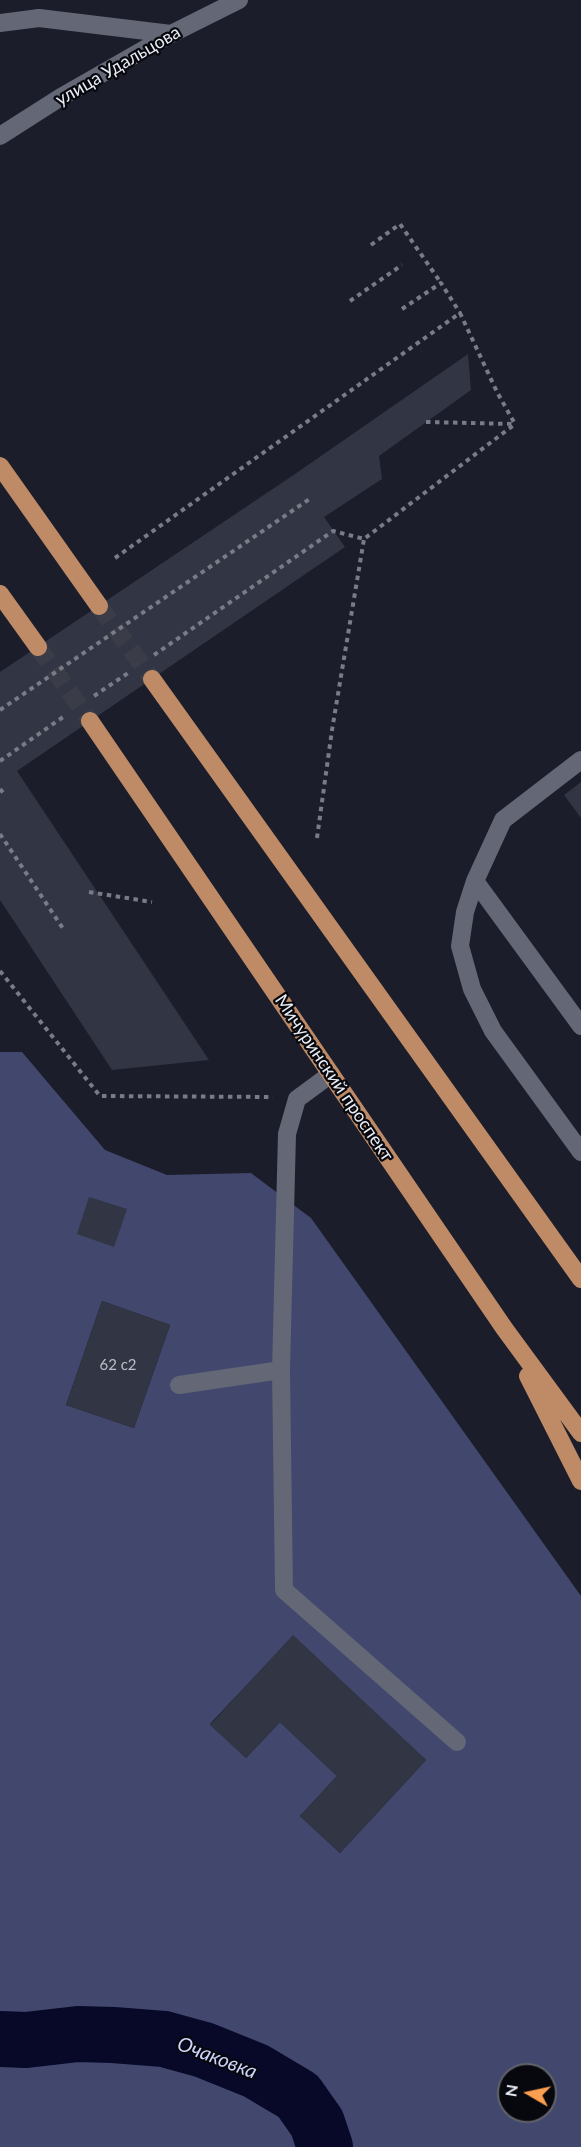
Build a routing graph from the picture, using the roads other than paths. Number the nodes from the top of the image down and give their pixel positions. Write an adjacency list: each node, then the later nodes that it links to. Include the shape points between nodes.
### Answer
1 (239, 0): 4 (street, улица Удальцова)
2 (39, 9): 3 (street); 4 (street)
3 (0, 23)
4 (171, 34): 5 (street, улица Удальцова)
5 (0, 136)
6 (0, 466): 8 (main road)
7 (0, 594): 9 (main road)
8 (99, 606)
9 (38, 647)
10 (152, 679): 17 (main road)
11 (90, 721): 15 (main road, Мичуринский проспект)
12 (581, 760): 13 (street, via 503,820)
13 (475, 881): 14 (street); 16 (street, via 460,946 472,989 493,1031)
14 (581, 1026)
15 (331, 1074): 18 (main road, Мичуринский проспект); 19 (street, via 297,1099 286,1134)
16 (581, 1152)
17 (581, 1280)
18 (504, 1328): 21 (main road, Мичуринский проспект); 22 (main road)
19 (281, 1370): 20 (street); 23 (street, via 284,1590)
20 (179, 1385)
21 (581, 1433)
22 (581, 1481)
23 (457, 1742)

